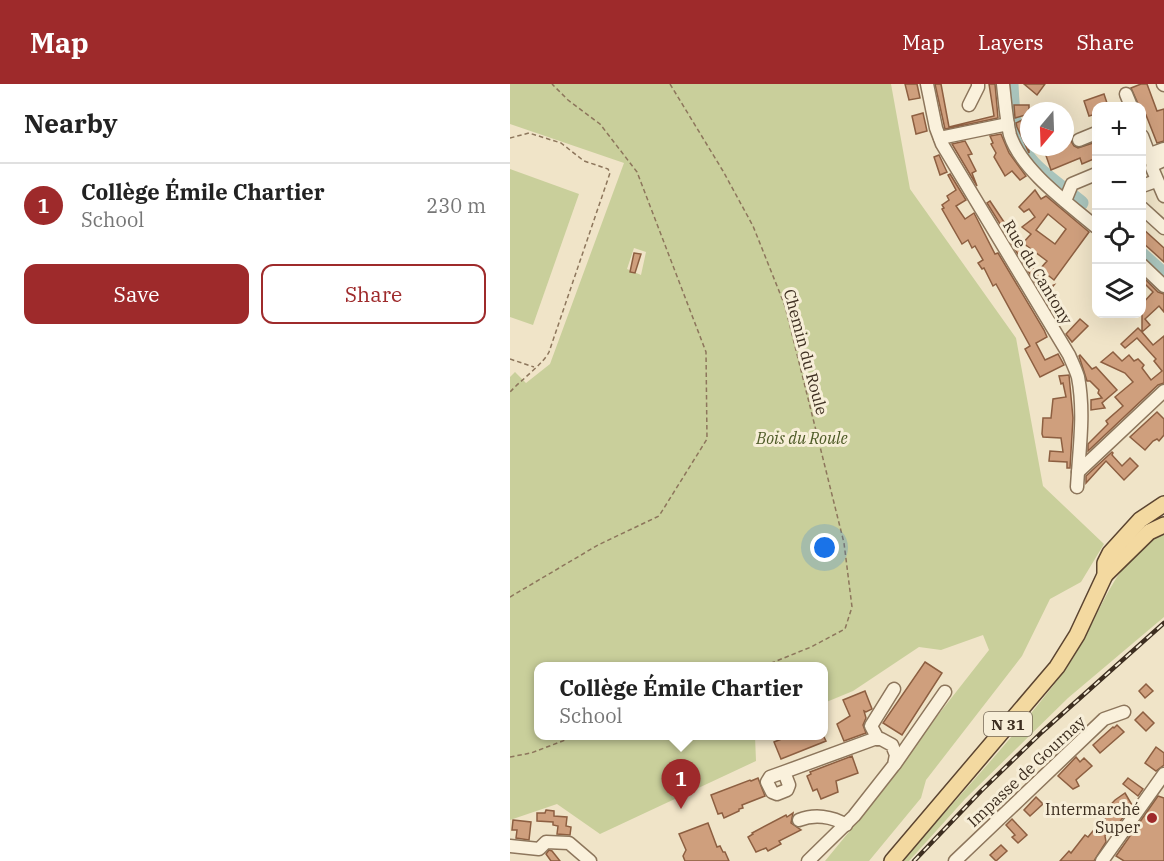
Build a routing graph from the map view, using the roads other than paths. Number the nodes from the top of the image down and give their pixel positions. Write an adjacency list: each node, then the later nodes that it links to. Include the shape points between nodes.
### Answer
1 (927, 84): 9 (street, Rue du Cantony)
2 (978, 84): 6 (street)
3 (1003, 84): 7 (street)
4 (1126, 94): 5 (street)
5 (1129, 102)
6 (969, 105)
7 (1008, 124): 9 (street); 18 (street, via 1028,166)
8 (1092, 135): 10 (street)
9 (940, 138): 25 (street, Rue du Cantony, via 1073,365 1080,404)
10 (1079, 140)
11 (1146, 145): 13 (street)
12 (1164, 150): 13 (street)
13 (1152, 159): 15 (street)
14 (1092, 176): 18 (street, via 1072,184)
15 (1156, 181): 16 (street); 17 (street)
16 (1146, 185)
17 (1164, 196)
18 (1065, 198): 20 (street)
19 (1144, 210): 21 (street)
20 (1092, 223)
21 (1164, 228)
22 (1146, 269): 23 (street)
23 (1164, 285)
24 (1164, 391): 25 (street)
25 (1078, 472): 26 (street, Rue du Cantony)
26 (1077, 487)
27 (1164, 504): 29 (main road, N 31, via 1123,537 1105,563)
28 (1164, 525): 29 (main road, N 31, via 1149,532)
29 (1105, 574): 43 (main road, N 31, via 1077,635 1057,667)
30 (894, 689): 33 (street, via 871,726)
31 (945, 692): 34 (street)
32 (1124, 712): 44 (street, Impasse de Gournay, via 1104,719)
33 (878, 739): 34 (street, via 892,745); 35 (street)
34 (894, 765): 39 (street)
35 (784, 772)
36 (1164, 774): 37 (street)
37 (1160, 788): 45 (street)
38 (799, 820): 39 (street, via 813,816)
39 (846, 825): 42 (street)
40 (510, 846): 41 (street, via 539,849 546,842 569,843)
41 (590, 861)
42 (808, 861)
43 (892, 861)
44 (955, 861)
45 (1102, 861)

